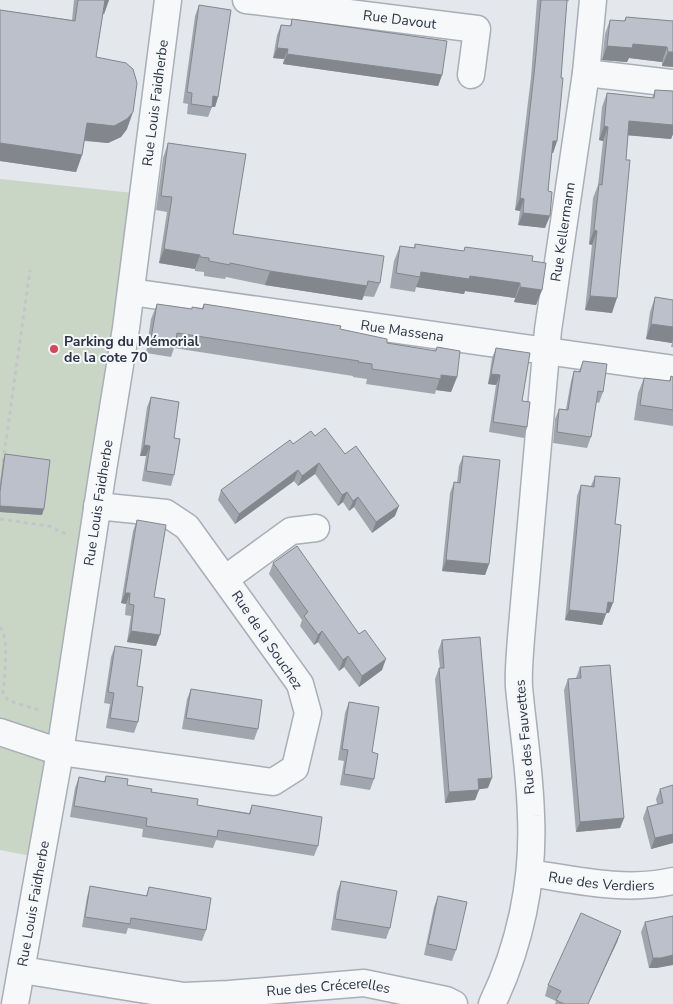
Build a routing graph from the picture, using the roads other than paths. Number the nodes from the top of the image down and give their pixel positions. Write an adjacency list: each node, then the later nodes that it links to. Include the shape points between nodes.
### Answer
1 (168, 0): 7 (street, Rue Louis Faidherbe)
2 (246, 0): 5 (street, Rue Davout, via 477,29)
3 (593, 0): 4 (street, Rue Kellermann)
4 (586, 73): 6 (street); 8 (street, Rue Kellermann)
5 (471, 75)
6 (673, 83)
7 (131, 292): 8 (street, Rue Massena); 11 (street, Rue Louis Faidherbe)
8 (547, 351): 9 (street, Rue Massena); 10 (street, Rue Kellermann)
9 (673, 370)
10 (537, 465): 16 (street, Rue des Fauvettes, via 519,684 532,816)
11 (97, 506): 13 (street, Rue de la Souchez, via 166,513 187,527); 15 (street, Rue Louis Faidherbe)
12 (316, 528): 13 (street, via 291,531)
13 (225, 579): 15 (street, Rue de la Souchez, via 300,684 308,713 295,768 273,782)
14 (0, 732): 15 (street, Rue de la Souchez)
15 (60, 752): 18 (street, Rue Louis Faidherbe)
16 (530, 873): 17 (street, Rue des Verdiers, via 615,885); 21 (street, Rue des Fauvettes, via 518,934)
17 (673, 881)
18 (22, 970): 19 (street, Rue Louis Faidherbe); 20 (street, Rue des Crécerelles, via 184,996 364,983)
19 (15, 1004)
20 (454, 1004)
21 (492, 1004)

